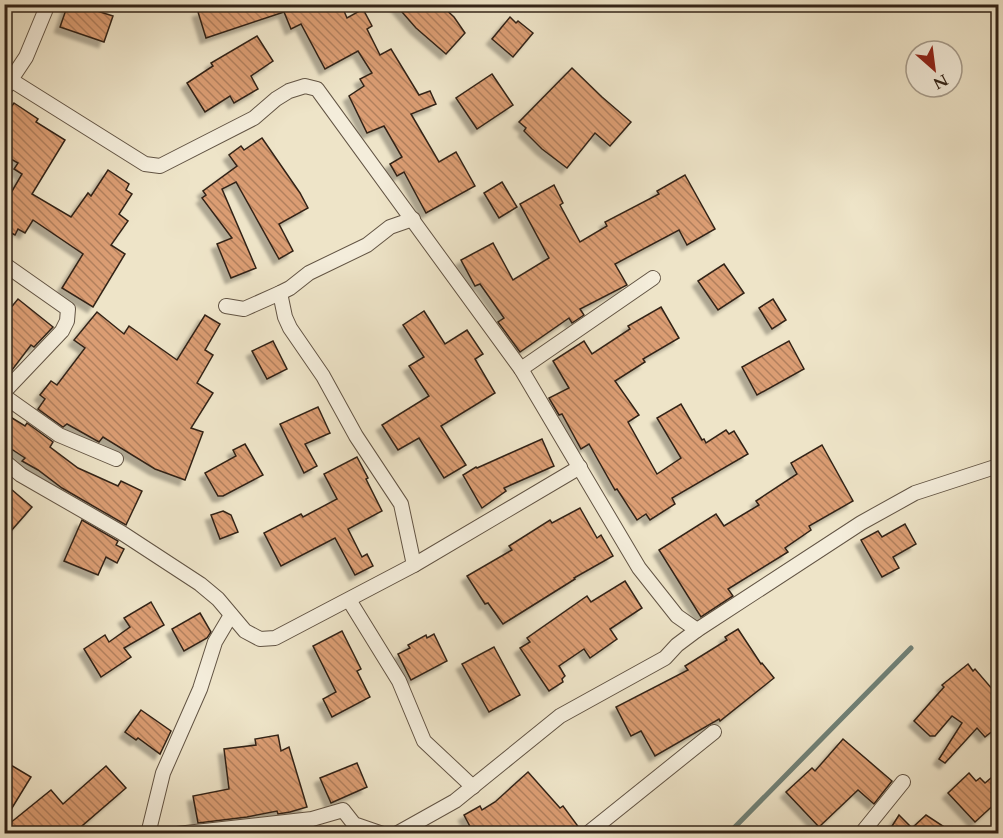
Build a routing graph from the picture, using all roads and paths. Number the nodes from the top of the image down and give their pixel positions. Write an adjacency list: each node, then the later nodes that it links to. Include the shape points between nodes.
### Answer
1 (48, 4): 2 (street, via 26,57)
2 (8, 85): 3 (street, via 145,164 160,166 254,118 289,91 305,86 317,89)
3 (413, 219): 6 (street, via 390,227 367,245 309,273); 8 (street)
4 (4, 264): 9 (street, via 68,309 62,331)
5 (653, 278): 8 (street)
6 (280, 293): 7 (street, via 244,309); 14 (street, via 290,328 400,504)
7 (226, 306)
8 (521, 369): 13 (street)
9 (4, 394): 10 (street, via 59,435)
10 (116, 459)
11 (4, 461): 16 (street, via 200,584)
12 (999, 466): 17 (street, via 915,493)
13 (580, 467): 14 (street); 17 (street, via 639,568 677,616)
14 (414, 565): 15 (street)
15 (349, 600): 16 (street, via 266,640 245,631); 20 (street, via 399,681 424,741)
16 (231, 615): 21 (street, via 214,642 200,689 163,773)
17 (697, 630): 20 (street, via 665,658 560,716)
18 (714, 732): 25 (street)
19 (903, 782): 26 (street)
20 (473, 787): 24 (street)
21 (148, 834)
22 (177, 834): 23 (street, via 312,819 343,810 354,824)
23 (383, 834)
24 (396, 834)
25 (587, 834)
26 (861, 834)

